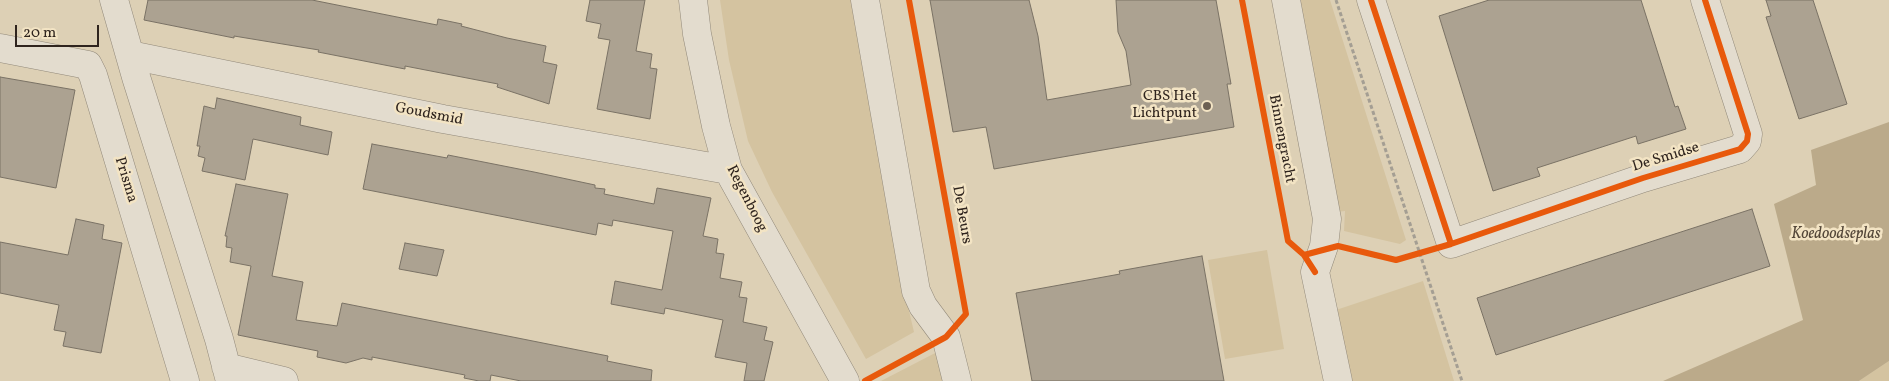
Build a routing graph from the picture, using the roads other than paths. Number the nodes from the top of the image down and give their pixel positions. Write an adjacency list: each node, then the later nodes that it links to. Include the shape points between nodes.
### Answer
1 (114, 0): 8 (street)
2 (692, 0): 9 (street, Regenboog, via 714,117)
3 (865, 0): 14 (street, via 916,291 946,337)
4 (1286, 0): 15 (street, Binnengracht, via 1327,219 1324,246 1315,272)
5 (1371, 0): 6 (street, De Smidse, via 1451,244 1643,178 1740,149 1748,134)
6 (1705, 0)
7 (0, 48): 11 (street, Prisma, via 88,65)
8 (130, 55): 9 (street, Goudsmid, via 443,118); 10 (street)
9 (728, 170): 13 (street, Regenboog)
10 (228, 374): 12 (street)
11 (186, 381)
12 (284, 381)
13 (845, 381)
14 (957, 381)
15 (1338, 381)

